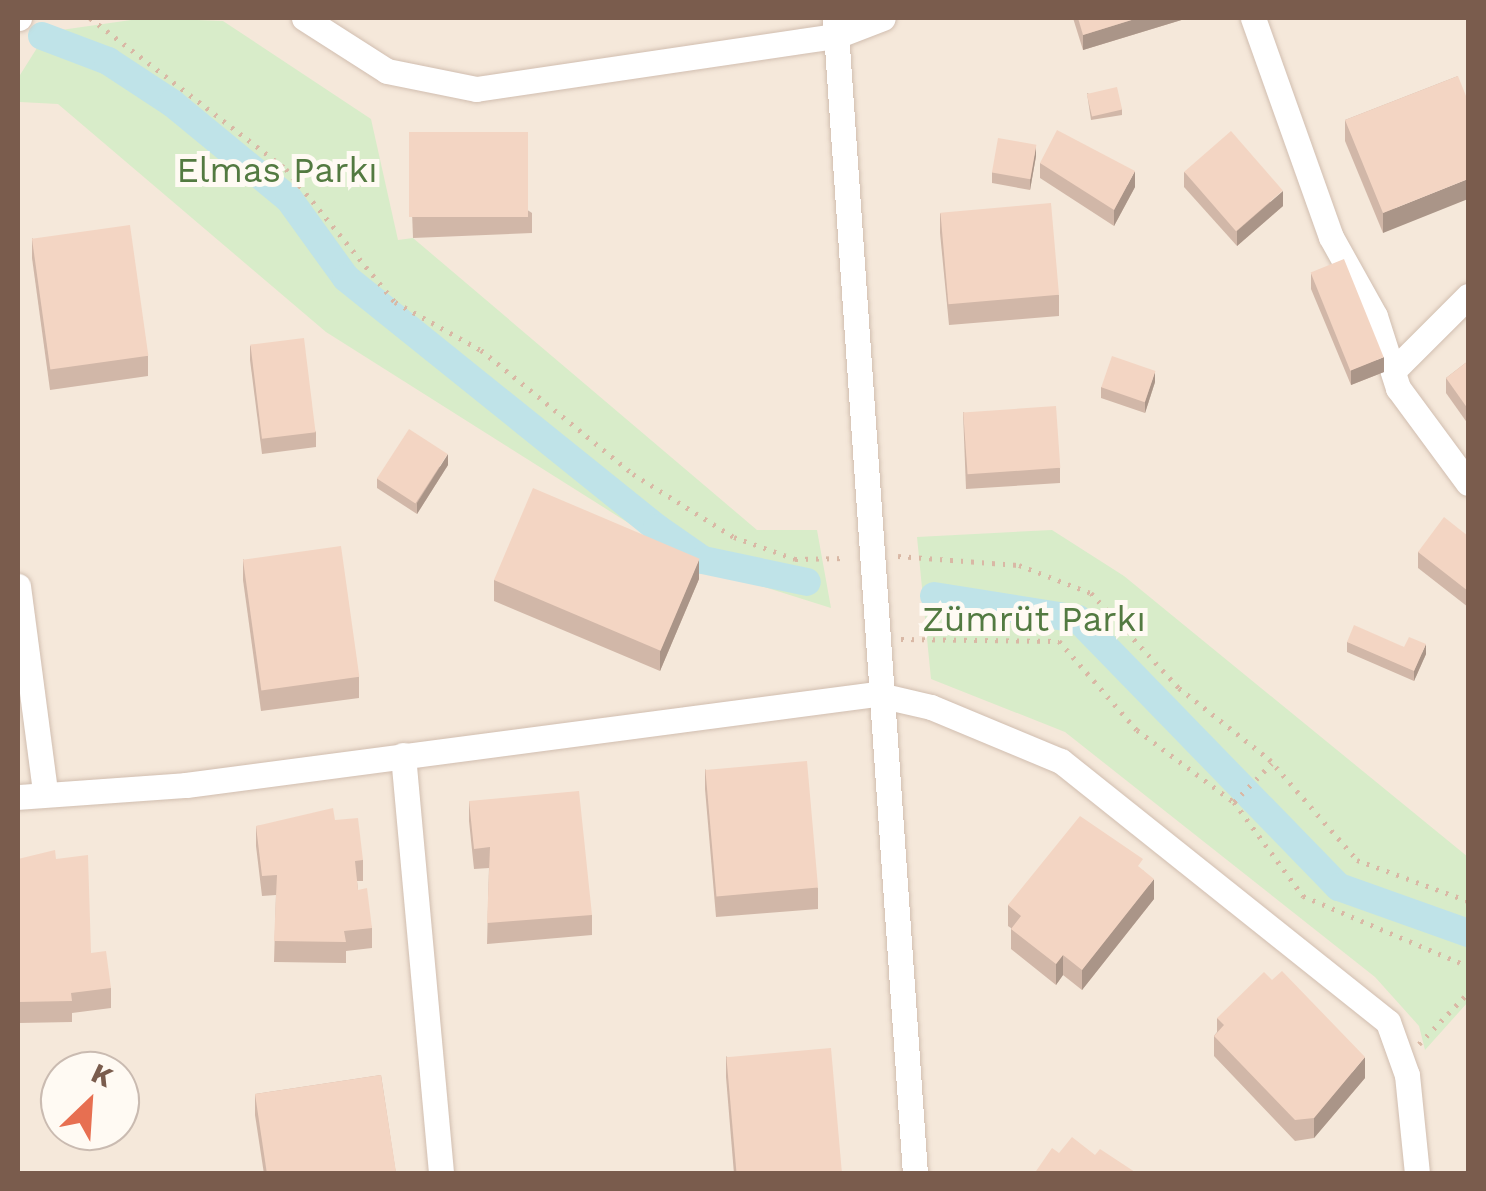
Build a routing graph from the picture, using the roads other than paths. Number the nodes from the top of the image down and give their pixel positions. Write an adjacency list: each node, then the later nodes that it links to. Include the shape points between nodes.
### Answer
1 (304, 18): 4 (street, via 387,71 426,86 476,89)
2 (883, 18): 4 (street)
3 (1253, 18): 6 (street, via 1331,237)
4 (836, 27): 9 (street)
5 (1468, 296): 6 (street)
6 (1393, 370): 7 (street)
7 (1468, 484)
8 (18, 586): 11 (street)
9 (875, 694): 10 (street); 14 (street); 15 (street, via 1007,732 1060,761 1388,1022 1402,1051)
10 (403, 755): 11 (street, via 186,785); 13 (street)
11 (45, 792): 12 (street)
12 (18, 797)
13 (442, 1174)
14 (916, 1174)
15 (1417, 1174)

